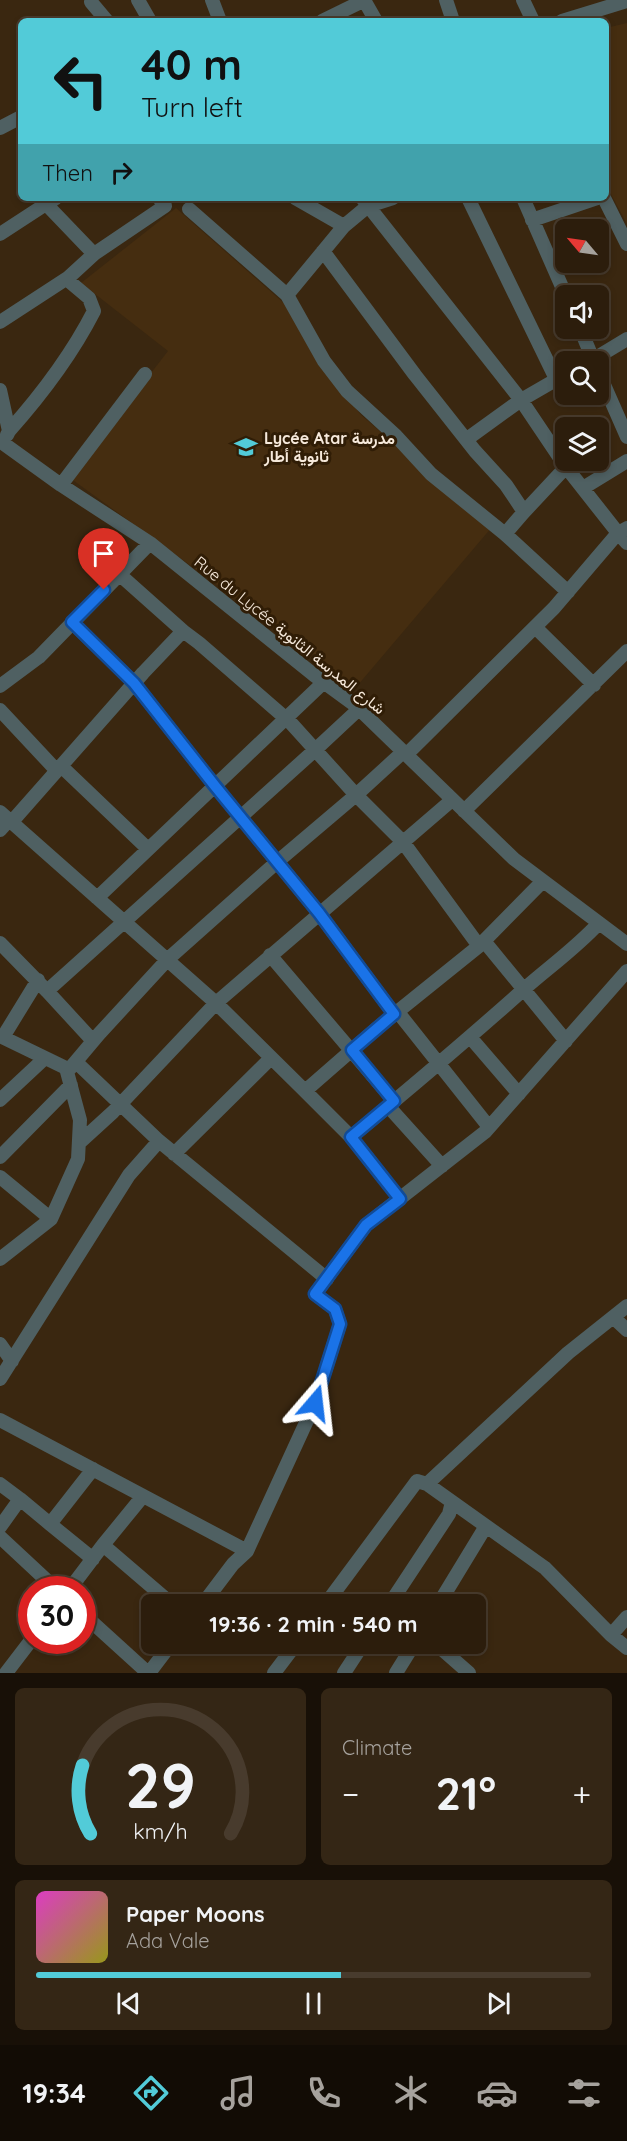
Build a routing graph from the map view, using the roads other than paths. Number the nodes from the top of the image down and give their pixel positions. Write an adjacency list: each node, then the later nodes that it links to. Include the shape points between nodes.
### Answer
1 (138, 0): 9 (street)
2 (212, 0): 10 (street)
3 (365, 0): 11 (street); 12 (street)
4 (446, 0): 13 (street)
5 (523, 0): 14 (street)
6 (91, 1): 8 (street)
7 (627, 1): 15 (street)
8 (104, 18)
9 (148, 18)
10 (219, 18)
11 (328, 18)
12 (374, 18)
13 (452, 18)
14 (532, 18)
15 (572, 18)
16 (18, 119): 17 (street)
17 (0, 128)
18 (51, 201): 29 (street); 32 (street)
19 (300, 201): 28 (street)
20 (470, 201): 39 (street)
21 (524, 201): 27 (street)
22 (588, 201): 27 (street)
23 (606, 201): 30 (street)
24 (162, 202): 26 (street); 32 (street)
25 (365, 202): 28 (street); 44 (street)
26 (190, 204): 35 (street)
27 (532, 220): 34 (street)
28 (344, 226): 31 (street)
29 (0, 234)
30 (627, 244)
31 (323, 251): 35 (street); 47 (street)
32 (94, 254): 33 (street)
33 (69, 277): 36 (street); 46 (street, via 89,298 94,311 55,373)
34 (561, 285)
35 (287, 295): 55 (street, via 324,361 347,391 431,474)
36 (0, 322)
37 (627, 339): 38 (street)
38 (609, 352)
39 (555, 365)
40 (144, 374): 52 (street)
41 (555, 380): 44 (street)
42 (0, 390): 46 (street)
43 (609, 397): 45 (street)
44 (521, 400): 47 (street); 48 (street)
45 (627, 437)
46 (4, 438): 52 (street, Rue du Lycée شارع المدرسة الثانوية)
47 (467, 439): 54 (street)
48 (555, 451)
49 (627, 461): 53 (street)
50 (562, 471): 54 (street)
51 (569, 471): 53 (street)
52 (61, 485): 57 (street, Rue du Lycée شارع المدرسة الثانوية)
53 (583, 488): 56 (street)
54 (524, 512): 55 (street)
55 (506, 534): 59 (street)
56 (624, 535): 59 (street)
57 (150, 543): 58 (street); 64 (street, Rue du Lycée شارع المدرسة الثانوية)
58 (119, 574): 60 (street); 62 (street)
59 (568, 592): 61 (street)
60 (72, 622): 65 (street); 67 (street, via 39,657)
61 (535, 627): 66 (street); 72 (street)
62 (183, 631): 65 (street); 70 (street)
63 (627, 651): 66 (street)
64 (324, 682): 68 (street, Rue du Lycée شارع المدرسة الثانوية); 70 (street)
65 (134, 683): 73 (street); 74 (street)
66 (594, 685): 77 (street)
67 (0, 686)
68 (358, 708): 71 (street); 72 (street, Rue du Lycée شارع المدرسة الثانوية)
69 (0, 710): 73 (street)
70 (286, 719): 71 (street); 74 (street)
71 (315, 750): 75 (street); 78 (street)
72 (404, 753): 75 (street); 76 (street, Rue du Lycée شارع المدرسة الثانوية)
73 (59, 768): 79 (street, via 16,817); 81 (street)
74 (215, 786): 78 (street); 81 (street)
75 (356, 795): 80 (street); 82 (street)
76 (452, 800): 77 (street, Rue du Lycée شارع المدرسة الثانوية); 80 (street)
77 (464, 811): 83 (street, Rue du Lycée شارع المدرسة الثانوية)
78 (240, 816): 82 (street); 86 (street)
79 (3, 820): 84 (street)
80 (403, 842): 85 (street); 89 (street)
81 (148, 849): 84 (street)
82 (277, 862): 85 (street); 92 (street)
83 (543, 881): 87 (street, Rue du Lycée شارع المدرسة الثانوية); 89 (street)
84 (96, 898): 86 (street)
85 (319, 913): 91 (street); 97 (street)
86 (124, 920): 92 (street); 94 (street)
87 (599, 922): 90 (street, Rue du Lycée شارع المدرسة الثانوية); 95 (street, via 581,943)
88 (0, 943): 94 (street)
89 (482, 944): 95 (street); 97 (street)
90 (627, 944)
91 (270, 955): 96 (street); 102 (street)
92 (168, 959): 96 (street); 100 (street)
93 (627, 971): 101 (street)
94 (43, 985): 98 (street); 100 (street)
95 (524, 990): 99 (street); 101 (street)
96 (216, 1003): 104 (street); 110 (street)
97 (396, 1013): 102 (street); 105 (street)
98 (1, 1036): 103 (street)
99 (470, 1037): 105 (street); 108 (street)
100 (93, 1041): 106 (street)
101 (566, 1041): 108 (street)
102 (352, 1050): 107 (street); 111 (street)
103 (45, 1058): 106 (street); 109 (street)
104 (271, 1058): 107 (street); 116 (street)
105 (440, 1064): 111 (street); 112 (street)
106 (71, 1073): 110 (street); 115 (street, via 80,1120); 117 (street)
107 (305, 1091): 113 (street)
108 (519, 1094): 112 (street)
109 (0, 1100)
110 (121, 1104): 114 (street); 115 (street)
111 (391, 1104): 113 (street); 118 (street)
112 (489, 1127): 118 (street)
113 (351, 1137): 120 (street)
114 (159, 1141): 116 (street); 128 (street, via 129,1174)
115 (79, 1143): 121 (street, via 78,1159)
116 (174, 1154): 123 (street)
117 (0, 1157)
118 (442, 1166): 120 (street)
119 (0, 1177): 121 (street)
120 (400, 1199): 123 (street, via 366,1225)
121 (51, 1219): 122 (street)
122 (0, 1259)
123 (327, 1279): 142 (street, via 315,1294 335,1309 340,1324 315,1403)
124 (627, 1306): 125 (street)
125 (613, 1317): 126 (street); 133 (street, via 568,1353)
126 (627, 1330)
127 (0, 1344): 128 (street)
128 (12, 1361): 129 (street)
129 (0, 1379)
130 (0, 1420): 131 (street)
131 (93, 1469): 134 (street); 137 (street)
132 (0, 1484): 135 (street)
133 (427, 1484): 136 (street); 148 (street, via 417,1481)
134 (144, 1496): 141 (street); 142 (street)
135 (20, 1499): 137 (street); 139 (street)
136 (452, 1502): 138 (street); 149 (street, via 449,1515)
137 (50, 1524): 143 (street)
138 (486, 1526): 150 (street); 153 (street, via 545,1568)
139 (0, 1527)
140 (0, 1537): 144 (street)
141 (103, 1545): 143 (street); 146 (street)
142 (247, 1551): 147 (street)
143 (93, 1559): 145 (street)
144 (42, 1576)
145 (80, 1576)
146 (160, 1594)
147 (210, 1594)
148 (333, 1594)
149 (396, 1594)
150 (445, 1594)
151 (627, 1617): 153 (street)
152 (96, 1626): 162 (street)
153 (610, 1635): 154 (street)
154 (627, 1648)
155 (21, 1654): 161 (street)
156 (163, 1654): 162 (street)
157 (288, 1654): 163 (street)
158 (356, 1654): 164 (street)
159 (408, 1654): 165 (street)
160 (447, 1654): 166 (street)
161 (6, 1673)
162 (148, 1673)
163 (274, 1673)
164 (344, 1673)
165 (396, 1673)
166 (469, 1673)

